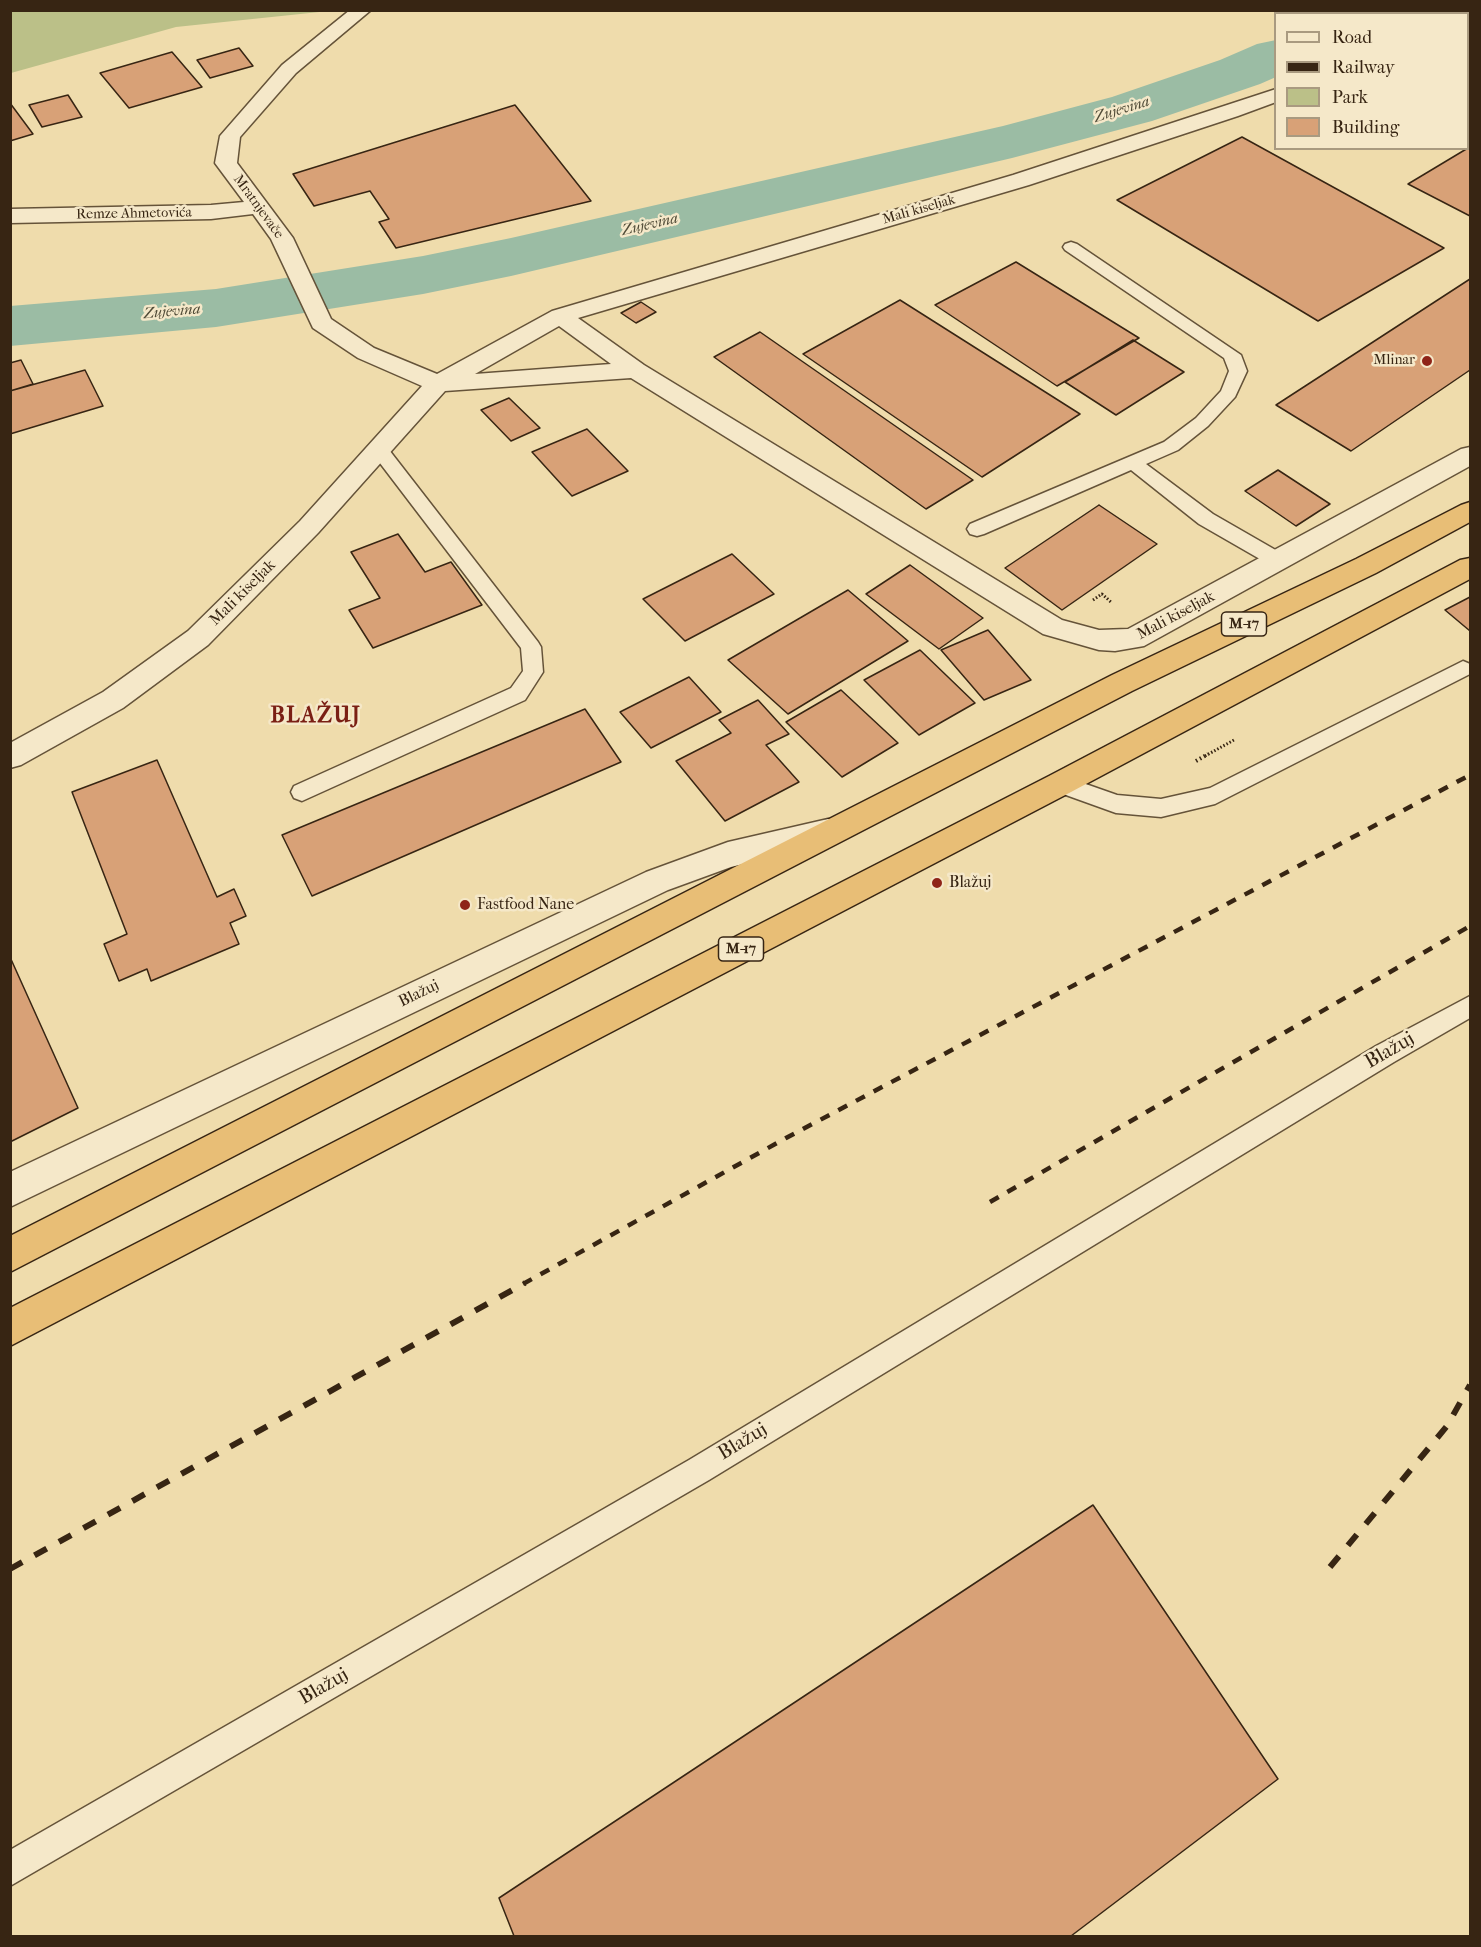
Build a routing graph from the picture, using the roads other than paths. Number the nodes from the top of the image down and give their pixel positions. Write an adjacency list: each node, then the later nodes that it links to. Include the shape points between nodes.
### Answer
1 (362, 10): 3 (street, Mratnjevače, via 289,69 230,136 226,163)
2 (1274, 95): 6 (street, Mali kiseljak, via 1021,180)
3 (257, 207): 4 (street, Remze Ahmetovića, via 211,212); 8 (street, Mratnjevače, via 282,238 321,323 366,353)
4 (10, 216)
5 (1071, 247): 11 (lane, via 1232,355 1238,371 1229,393 1202,422 1171,446)
6 (560, 316): 7 (street, Mali kiseljak); 8 (street, Mali kiseljak)
7 (635, 370): 8 (street); 14 (street, Mali kiseljak, via 1053,627 1078,635 1115,641 1134,639)
8 (438, 384): 9 (street, Mali kiseljak)
9 (379, 450): 17 (street, Mali kiseljak, via 198,638 113,700); 19 (lane, via 531,647 533,672 518,694)
10 (1470, 455): 14 (street, Mali kiseljak)
11 (1132, 462): 13 (lane); 14 (lane, via 1206,519)
12 (1470, 511): 20 (highway, M-17, via 1366,566 1122,682)
13 (977, 529)
14 (1279, 561)
15 (1470, 567): 18 (highway, M-17)
16 (1463, 669): 18 (lane, via 1215,795 1161,808 1116,804)
17 (10, 757)
18 (1060, 784): 24 (highway, M-17)
19 (302, 792)
20 (839, 828): 22 (street, Blažuj, via 728,855 657,881); 23 (highway, M-17)
21 (1470, 1006): 25 (lane, Blažuj, via 1374,1060 699,1470)
22 (10, 1190)
23 (10, 1255)
24 (10, 1328)
25 (10, 1869)

